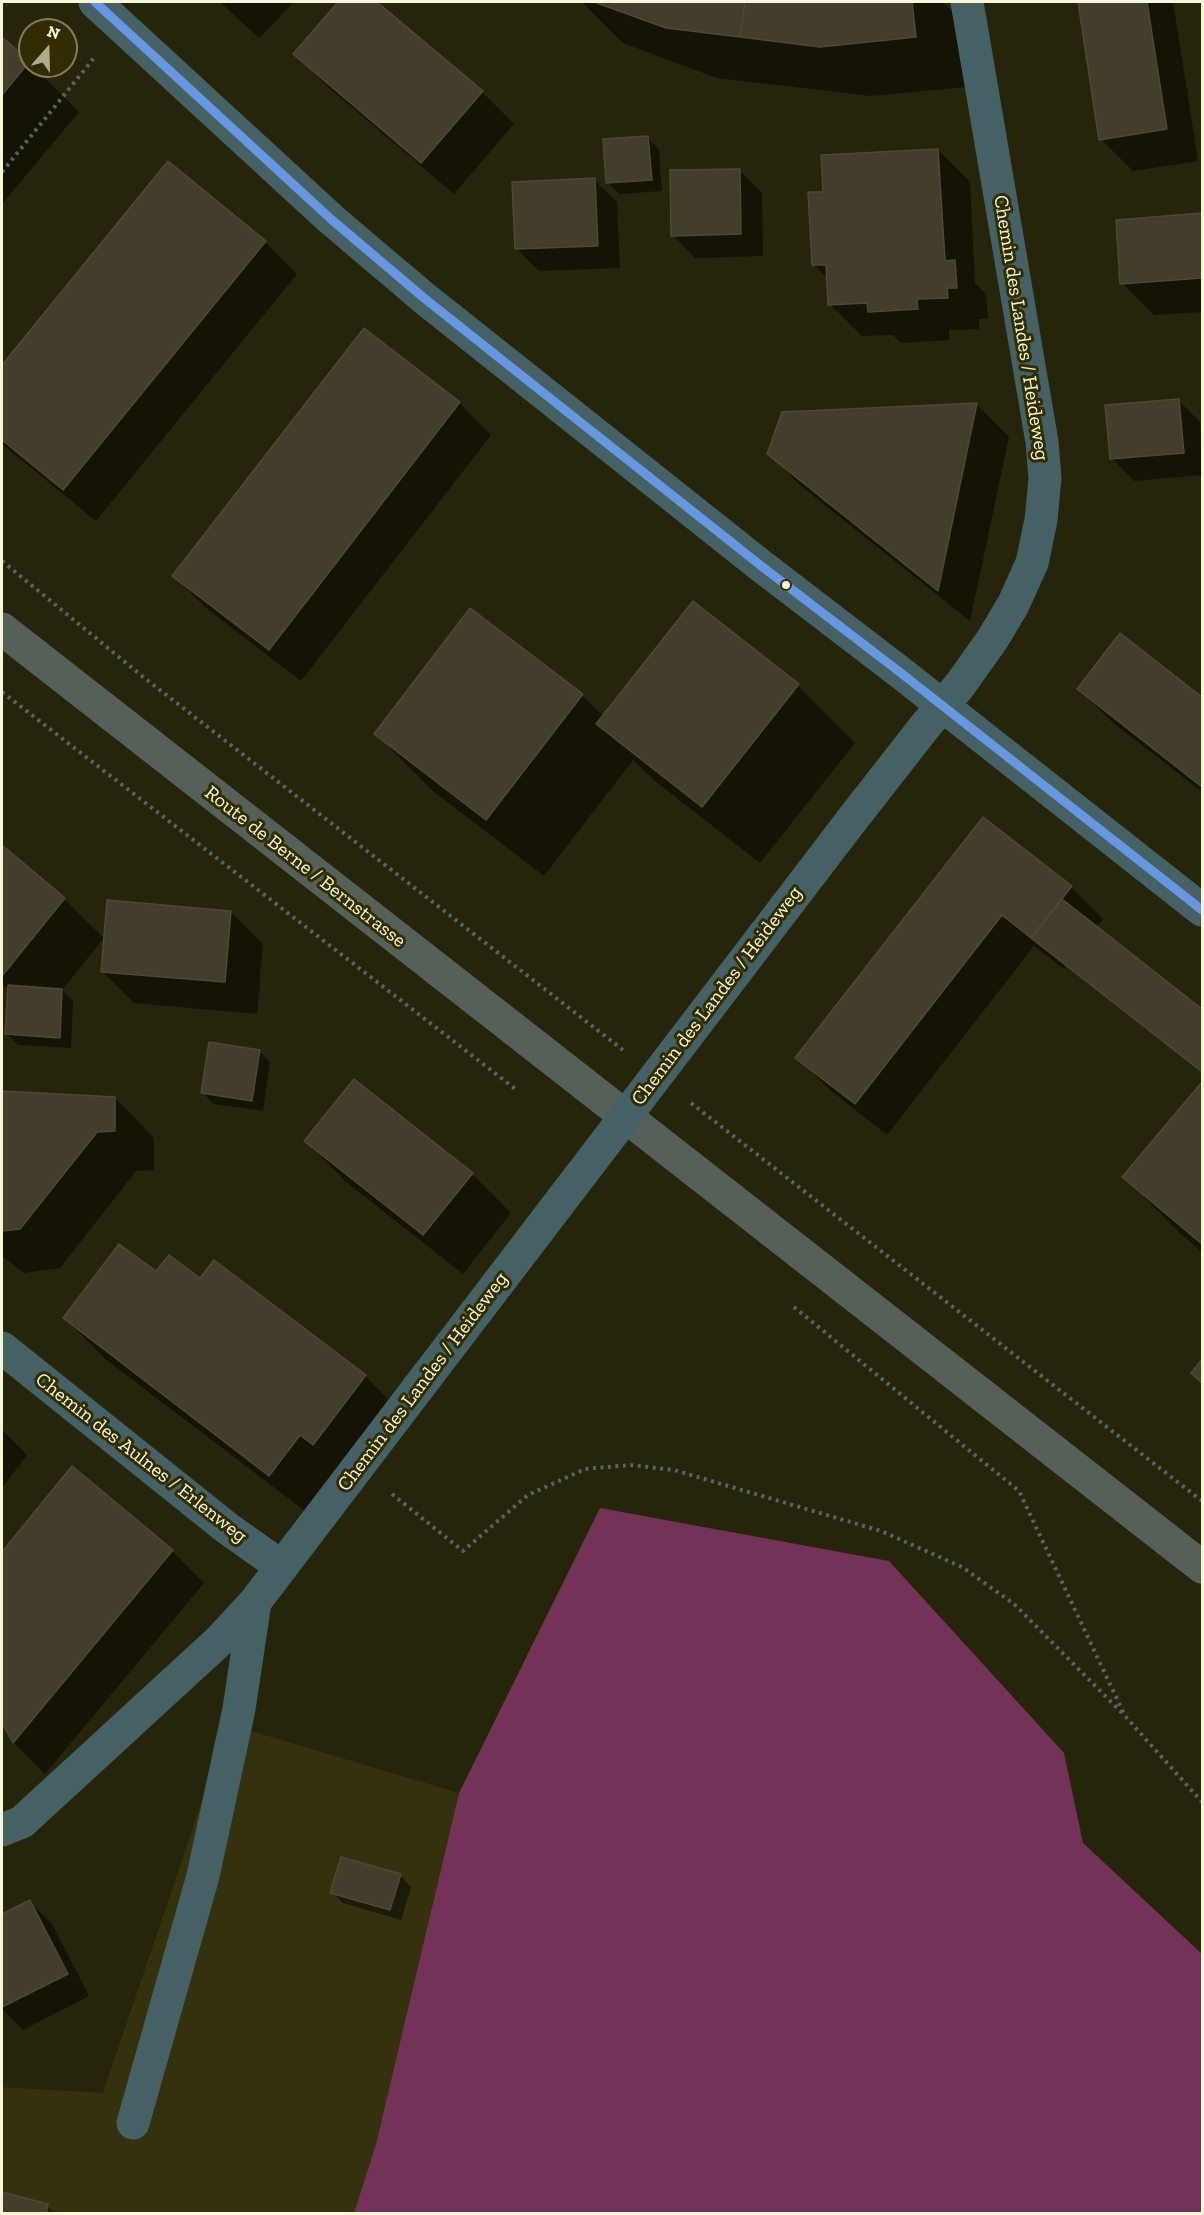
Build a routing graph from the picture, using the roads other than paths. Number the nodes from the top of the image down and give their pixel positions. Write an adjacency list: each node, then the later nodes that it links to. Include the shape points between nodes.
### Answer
1 (95, 2): 4 (street, via 332,220 424,298)
2 (967, 2): 4 (street, Chemin des Landes / Heideweg, via 1045,478 1032,563 992,640)
3 (2, 629): 8 (highway, Route de Berne / Bernstrasse)
4 (943, 706): 5 (street); 7 (street, Chemin des Landes / Heideweg, bridge)
5 (1203, 910)
6 (2, 1348): 7 (street, Chemin des Aulnes / Erlenweg, via 227,1528)
7 (282, 1566): 9 (street, Chemin des Landes / Heideweg)
8 (1203, 1567)
9 (255, 1602): 10 (street, Chemin des Landes / Heideweg, via 220,1640 22,1822); 11 (street, via 239,1710 203,1876)
10 (2, 1830)
11 (133, 2122)

